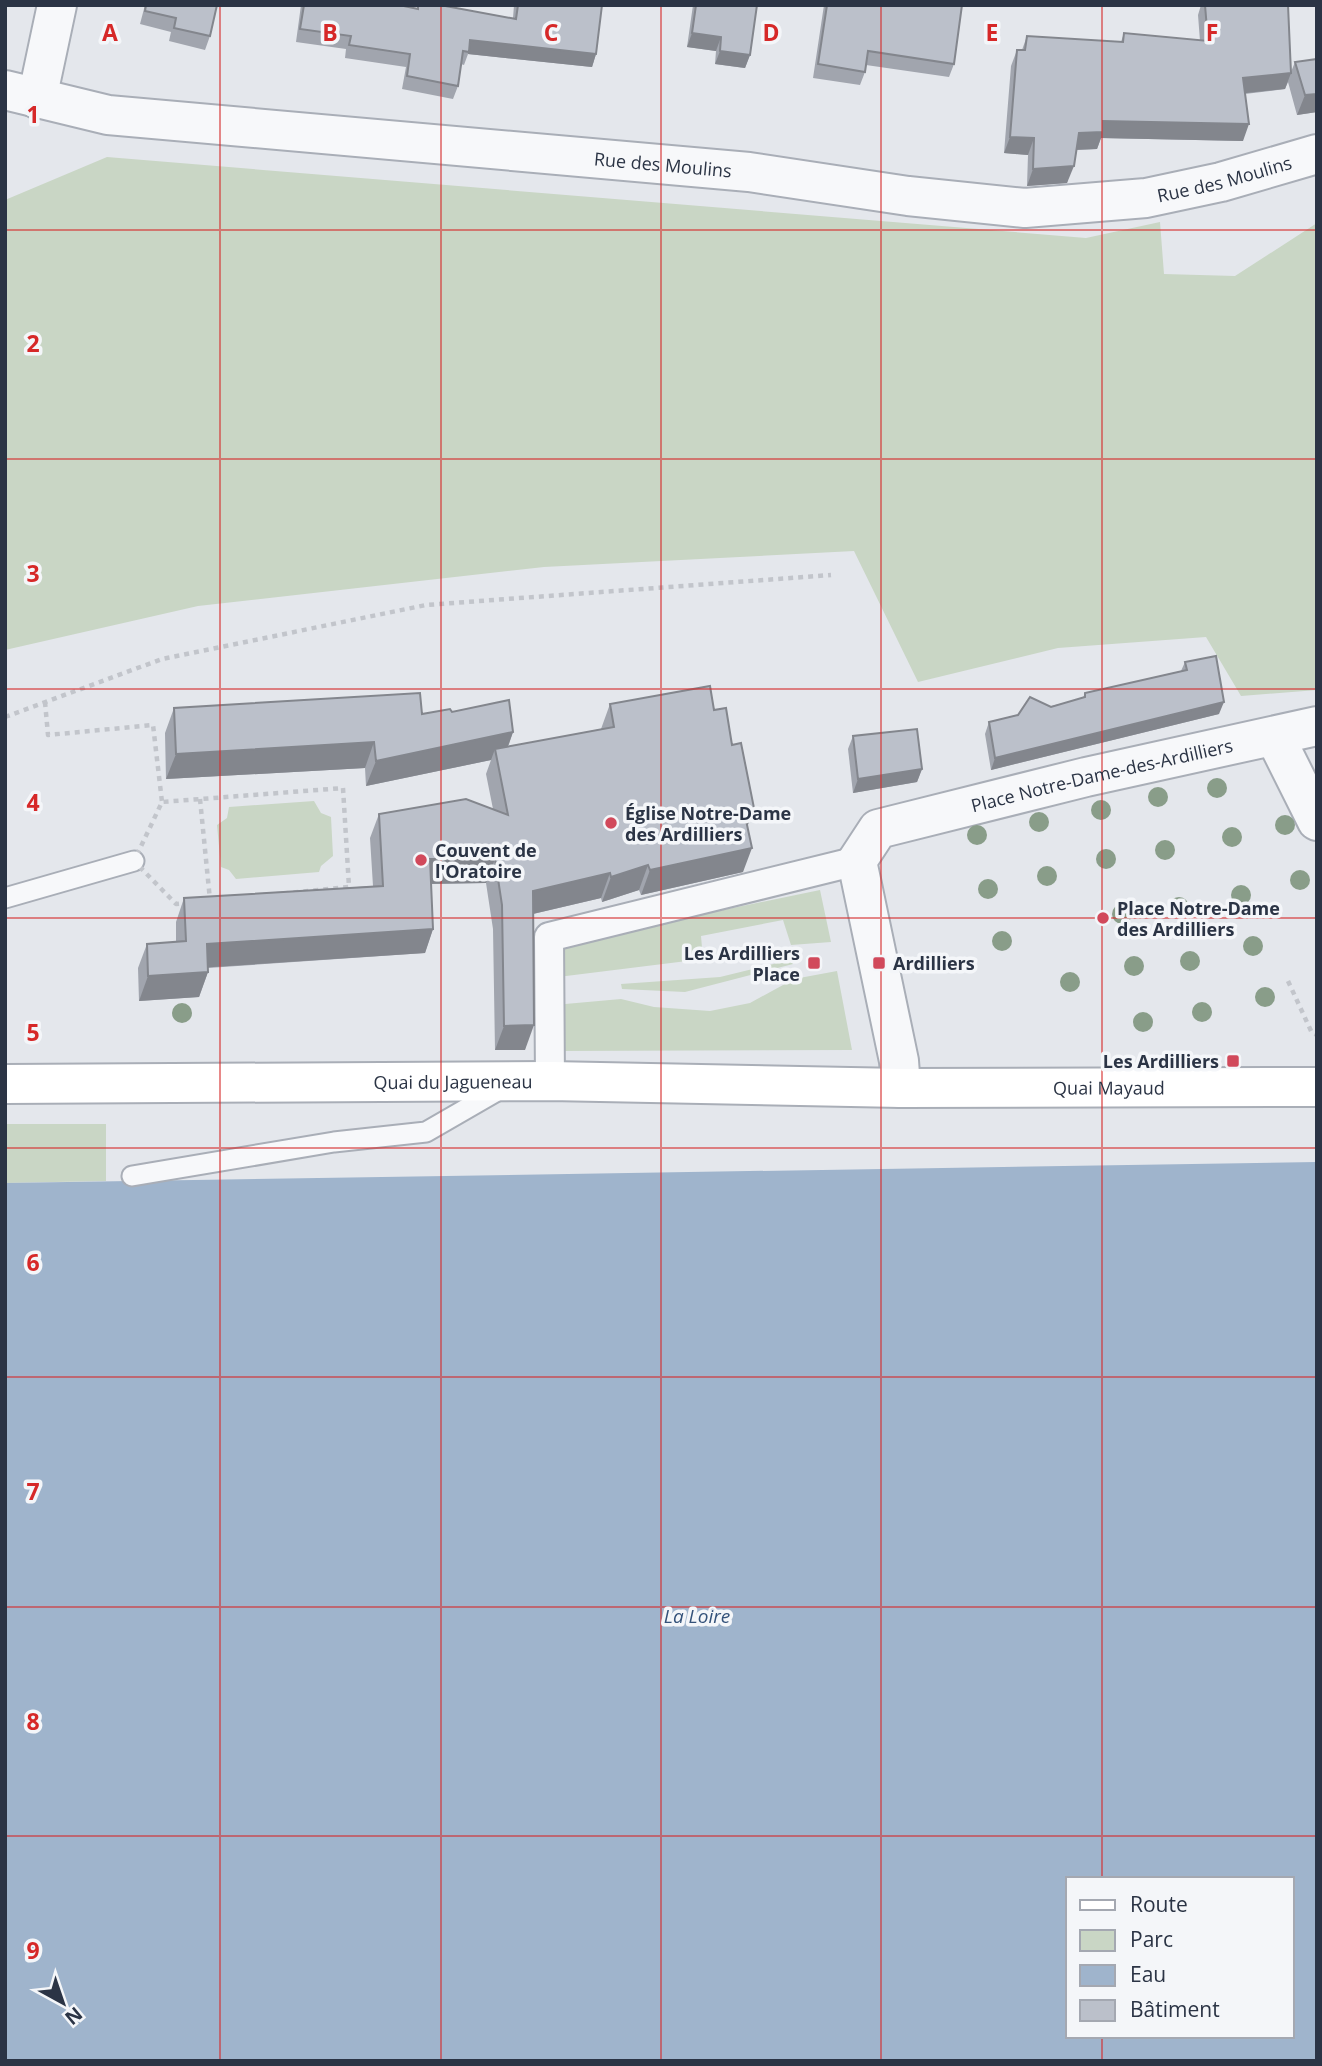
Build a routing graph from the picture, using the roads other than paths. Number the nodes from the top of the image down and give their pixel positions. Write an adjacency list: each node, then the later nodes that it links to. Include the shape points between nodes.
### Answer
1 (57, 5): 2 (street)
2 (21, 94): 3 (street, Rue des Moulins, via 108,115 749,173 1026,208 1146,198)
3 (1317, 154)
4 (1317, 726): 5 (street, Place Notre-Dame-des-Ardilliers)
5 (1275, 737): 6 (street); 8 (street, Place Notre-Dame-des-Ardilliers, via 1086,776 878,829)
6 (1317, 821)
7 (134, 861): 9 (lane)
8 (857, 861): 10 (street, via 548,936); 13 (street)
9 (5, 898)
10 (532, 1081): 11 (main road, Quai du Jagueneau); 13 (main road, Quai du Jagueneau); 14 (lane, via 426,1132 334,1142)
11 (5, 1084)
12 (1317, 1087): 13 (main road, Quai Mayaud)
13 (901, 1088)
14 (132, 1176)

